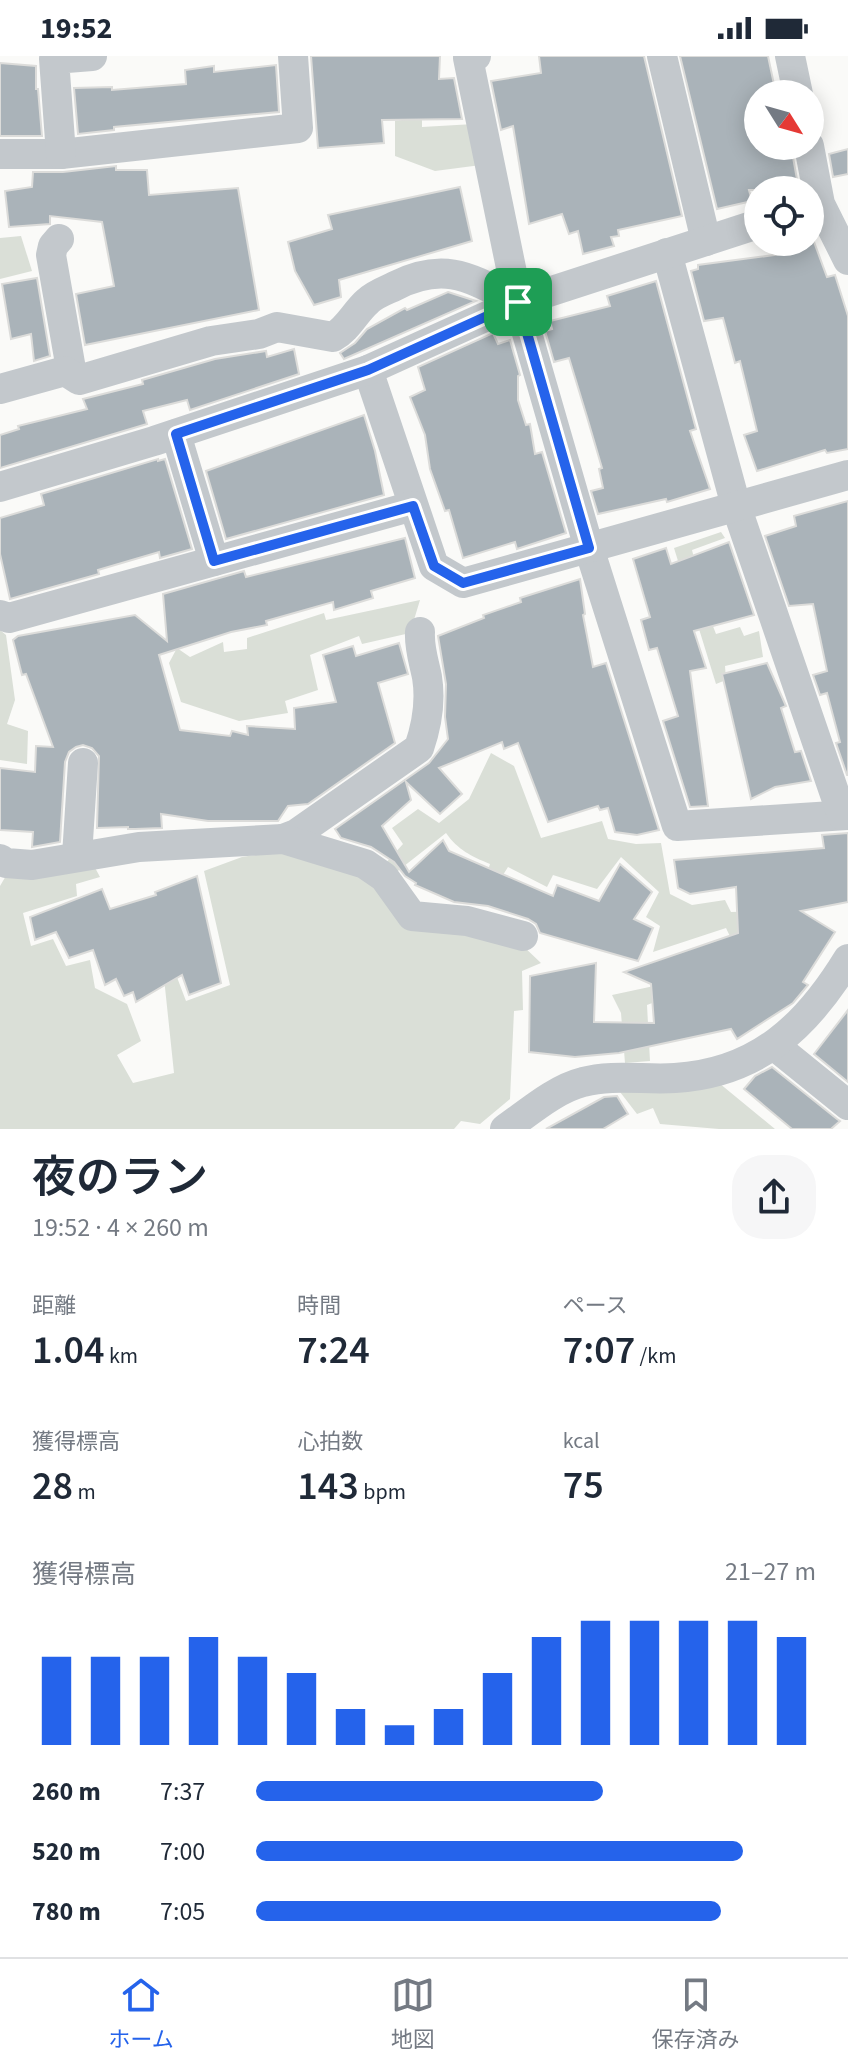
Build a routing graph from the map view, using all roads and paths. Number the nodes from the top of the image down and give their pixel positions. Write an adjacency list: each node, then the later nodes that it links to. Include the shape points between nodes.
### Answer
1 (92, 56): 8 (street, via 54,59)
2 (293, 56): 8 (street, via 298,128)
3 (476, 56): 15 (street, via 468,58)
4 (662, 56): 12 (street)
5 (790, 56): 6 (street)
6 (795, 80)
7 (0, 154): 8 (street)
8 (61, 154)
9 (824, 221): 14 (street)
10 (744, 229): 12 (street)
11 (59, 239): 16 (street, via 51,255)
12 (706, 241): 13 (street)
13 (667, 253): 15 (street); 23 (street)
14 (848, 260)
15 (518, 302): 16 (street, via 464,275 434,272 369,299 333,337 277,327 79,380); 17 (street); 24 (street)
16 (68, 370): 18 (street)
17 (368, 370): 19 (street); 22 (street)
18 (0, 389)
19 (176, 434): 21 (street); 25 (street)
20 (848, 475): 23 (street)
21 (0, 487)
22 (413, 506): 24 (street, via 438,577 463,583); 25 (street)
23 (736, 506): 24 (street); 29 (street)
24 (589, 548): 29 (street, via 677,826)
25 (214, 561): 26 (street, via 9,618)
26 (0, 615)
27 (420, 632): 30 (street, via 429,700 419,748)
28 (83, 763): 31 (street)
29 (845, 815)
30 (283, 839): 31 (street); 33 (street, via 365,864 384,877 412,916 467,921)
31 (77, 856): 32 (street, via 32,865)
32 (0, 859)
33 (523, 936)
34 (848, 959): 35 (street, via 826,994)
35 (775, 1046): 36 (street); 37 (street, via 726,1068 678,1078 583,1082)
36 (848, 1105)
37 (505, 1129)

